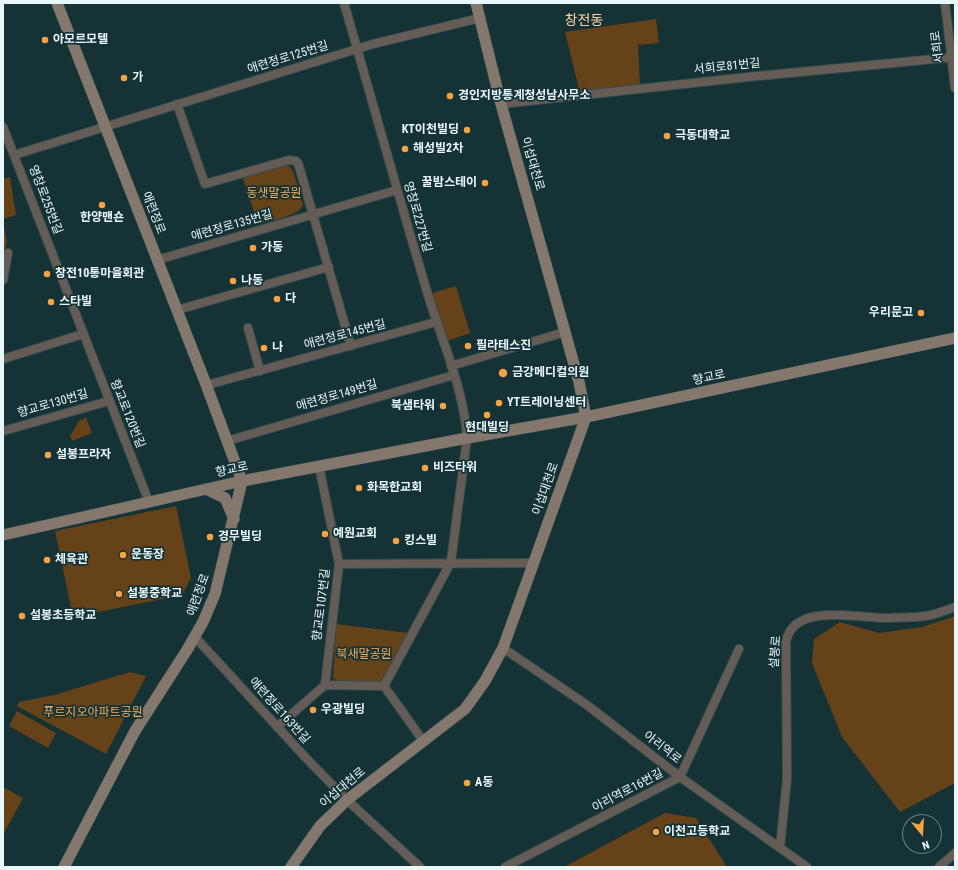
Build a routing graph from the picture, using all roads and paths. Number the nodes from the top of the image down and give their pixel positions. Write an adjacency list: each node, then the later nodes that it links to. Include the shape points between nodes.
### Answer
1 (57, 3): 11 (street, 애련정로)
2 (344, 3): 6 (street, 영창로227번길)
3 (476, 3): 5 (street, 이섭대천로)
4 (944, 3): 7 (street, 서희로)
5 (480, 18): 6 (street, 애련정로125번길); 10 (street, 이섭대천로)
6 (358, 49): 9 (street, 애련정로125번길); 14 (street, 영창로227번길)
7 (953, 57): 8 (street, 서희로); 10 (street, 서희로81번길, via 770,74)
8 (955, 88)
9 (177, 104): 11 (street, 애련정로125번길); 15 (street, via 205,184 289,160 296,161 300,166)
10 (501, 104): 24 (street, 이섭대천로)
11 (105, 126): 13 (street); 17 (street, 애련정로)
12 (3, 127): 13 (street, 영창로255번길)
13 (14, 155): 20 (street, 영창로255번길)
14 (397, 190): 15 (street, 애련정로135번길); 22 (street, 영창로227번길)
15 (313, 214): 17 (street, 애련정로135번길); 18 (street)
16 (8, 253): 19 (street)
17 (157, 260): 21 (street, 애련정로)
18 (329, 268): 21 (street); 27 (street)
19 (3, 280)
20 (63, 282): 25 (street, 향교로120번길)
21 (177, 310): 32 (street, 애련정로)
22 (436, 322): 27 (street, 애련정로145번길); 29 (street, 영창로227번길)
23 (248, 328): 30 (street)
24 (565, 332): 29 (street); 34 (street, 이섭대천로)
25 (83, 334): 28 (street); 33 (street, 향교로120번길)
26 (955, 338): 34 (street, 향교로)
27 (351, 346): 30 (street, 애련정로145번길)
28 (3, 360)
29 (451, 366): 31 (street, 영창로227번길)
30 (260, 371): 32 (street, 애련정로145번길)
31 (454, 375): 36 (street, 영창로227번길); 37 (street, 애련정로149번길)
32 (207, 385): 37 (street, 애련정로)
33 (109, 401): 35 (street, 향교로130번길); 41 (street, 향교로120번길)
34 (586, 417): 36 (street, 향교로); 45 (street, 이섭대천로)
35 (3, 431)
36 (467, 438): 38 (street, 향교로); 44 (street)
37 (227, 441): 39 (street, 애련정로)
38 (319, 466): 39 (street, 향교로); 46 (street, 향교로107번길)
39 (242, 481): 40 (street, 향교로); 42 (street, 애련정로)
40 (205, 489): 41 (street, 향교로); 42 (street, via 227,500)
41 (150, 502): 43 (street, 향교로)
42 (234, 521): 48 (street, 애련정로, via 215,594)
43 (4, 532)
44 (451, 562): 45 (street); 46 (street); 52 (street)
45 (533, 563): 49 (street, 이섭대천로)
46 (339, 564): 51 (street, 향교로107번길)
47 (955, 607): 57 (street, 설봉로, via 927,616 884,618 854,615 808,618 798,621 791,627 786,642 787,779)
48 (195, 637): 53 (street, 애련정로163번길); 59 (street, 애련정로, via 135,731)
49 (503, 648): 54 (street, 이섭대천로, via 474,698 455,718); 55 (street, 아리역로, via 587,705)
50 (739, 649): 55 (street, 아리역로16번길)
51 (325, 685): 52 (street); 53 (street)
52 (384, 686): 54 (street)
53 (277, 727): 56 (street, 애련정로163번길)
54 (424, 742): 56 (street, 이섭대천로)
55 (680, 777): 57 (street, 아리역로); 62 (street, 아리역로16번길)
56 (346, 800): 60 (street, 이섭대천로, via 320,826); 61 (street, 애련정로163번길)
57 (780, 847): 63 (street, 아리역로)
58 (955, 853): 64 (street)
59 (64, 867)
60 (291, 867)
61 (420, 867)
62 (505, 867)
63 (807, 867)
64 (940, 867)

